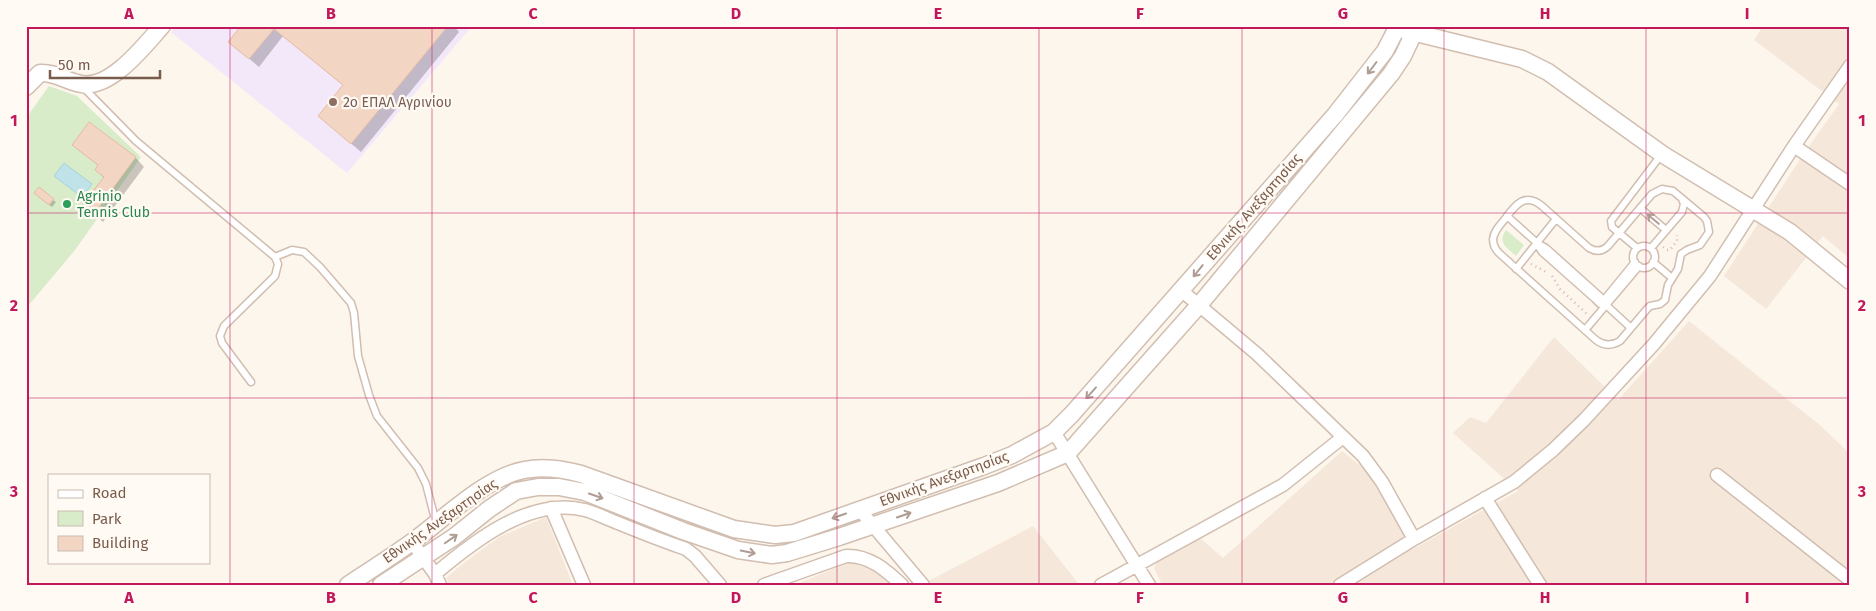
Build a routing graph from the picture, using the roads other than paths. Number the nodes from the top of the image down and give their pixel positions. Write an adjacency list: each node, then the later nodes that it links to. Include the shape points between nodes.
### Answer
1 (162, 26): 5 (street, via 115,73 103,81)
2 (1398, 27): 3 (street); 28 (street, Εθνικής Ανεξαρτησίας, one-way to 28, via 1385,51 1335,115)
3 (1416, 29): 8 (street, via 1536,65); 30 (street, Εθνικής Ανεξαρτησίας, via 1391,74)
4 (1850, 66): 7 (street)
5 (80, 84): 6 (street, via 50,72 40,73); 22 (lane, via 136,141)
6 (26, 88)
7 (1794, 146): 9 (street); 12 (street)
8 (1662, 154): 12 (street); 18 (lane, via 1611,221)
9 (1850, 184)
10 (1681, 198): 11 (lane, via 1673,191 1662,189 1652,194); 13 (lane); 14 (lane, via 1684,204)
11 (1640, 208): 17 (lane, one-way to 11); 18 (lane)
12 (1754, 208): 27 (street, via 1806,243); 38 (street, via 1710,276 1654,344 1584,420 1520,477)
13 (1697, 211): 14 (lane, via 1689,209); 26 (lane, via 1707,221 1709,232 1700,245 1681,254)
14 (1682, 212): 17 (lane)
15 (1507, 216): 16 (lane, via 1517,204 1527,200 1538,202); 19 (lane); 25 (lane, via 1494,234 1493,244 1498,254)
16 (1556, 218): 18 (lane, via 1595,251 1606,249); 19 (lane)
17 (1666, 230): 21 (lane)
18 (1619, 233): 20 (lane)
19 (1537, 243): 25 (lane); 29 (lane, via 1600,304)
20 (1637, 248): 21 (lane); 24 (lane, via 1634,254)
21 (1651, 248): 23 (lane)
22 (275, 257): 33 (lane, via 278,264 275,276 224,326 220,336); 41 (lane, via 292,250 304,252 352,303 358,356 369,395 377,416 418,468 426,484)
23 (1654, 262): 24 (lane, via 1646,267); 26 (lane)
24 (1637, 264): 29 (lane)
25 (1516, 269): 32 (lane)
26 (1672, 278): 31 (lane, via 1666,300 1650,306)
27 (1850, 280)
28 (1182, 291): 30 (street); 34 (street, Εθνικής Ανεξαρτησίας, one-way to 34)
29 (1605, 303): 31 (lane); 32 (lane)
30 (1200, 304): 35 (street); 36 (street, Εθνικής Ανεξαρτησίας)
31 (1631, 328): 32 (lane, via 1620,341 1611,345 1600,343)
32 (1585, 330)
33 (252, 382)
34 (1054, 432): 36 (street); 40 (street, Εθνικής Ανεξαρτησίας, via 984,466)
35 (1343, 437): 43 (street, via 1375,471); 46 (street, via 1283,485)
36 (1068, 453): 42 (street, Εθνικής Ανεξαρτησίας, one-way to 36, via 998,482); 46 (street)
37 (1717, 476): 48 (street)
38 (1485, 498): 43 (street); 59 (street)
39 (551, 508): 47 (street, via 491,531 459,553); 51 (street); 52 (street, via 586,510 686,549)
40 (860, 510): 41 (street, Εθνικής Ανεξαρτησίας, one-way to 41, via 794,533 757,534 734,529 581,474 544,468 505,476); 42 (street)
41 (436, 524): 44 (street, Εθνικής Ανεξαρτησίας)
42 (873, 526): 45 (street, Εθνικής Ανεξαρτησίας, one-way to 42, via 516,491 538,487 585,492 683,531 756,554 787,554); 55 (street)
43 (1414, 539): 58 (street)
44 (412, 542): 45 (street); 49 (street, Εθνικής Ανεξαρτησίας)
45 (424, 557): 47 (street); 50 (street, Εθνικής Ανεξαρτησίας)
46 (1136, 565): 56 (street); 57 (street)
47 (437, 579)
48 (1850, 580)
49 (348, 585)
50 (381, 585)
51 (584, 585)
52 (720, 585)
53 (764, 585): 54 (street, via 846,556 873,562)
54 (902, 585)
55 (923, 585)
56 (1101, 585)
57 (1149, 585)
58 (1340, 585)
59 (1540, 585)

